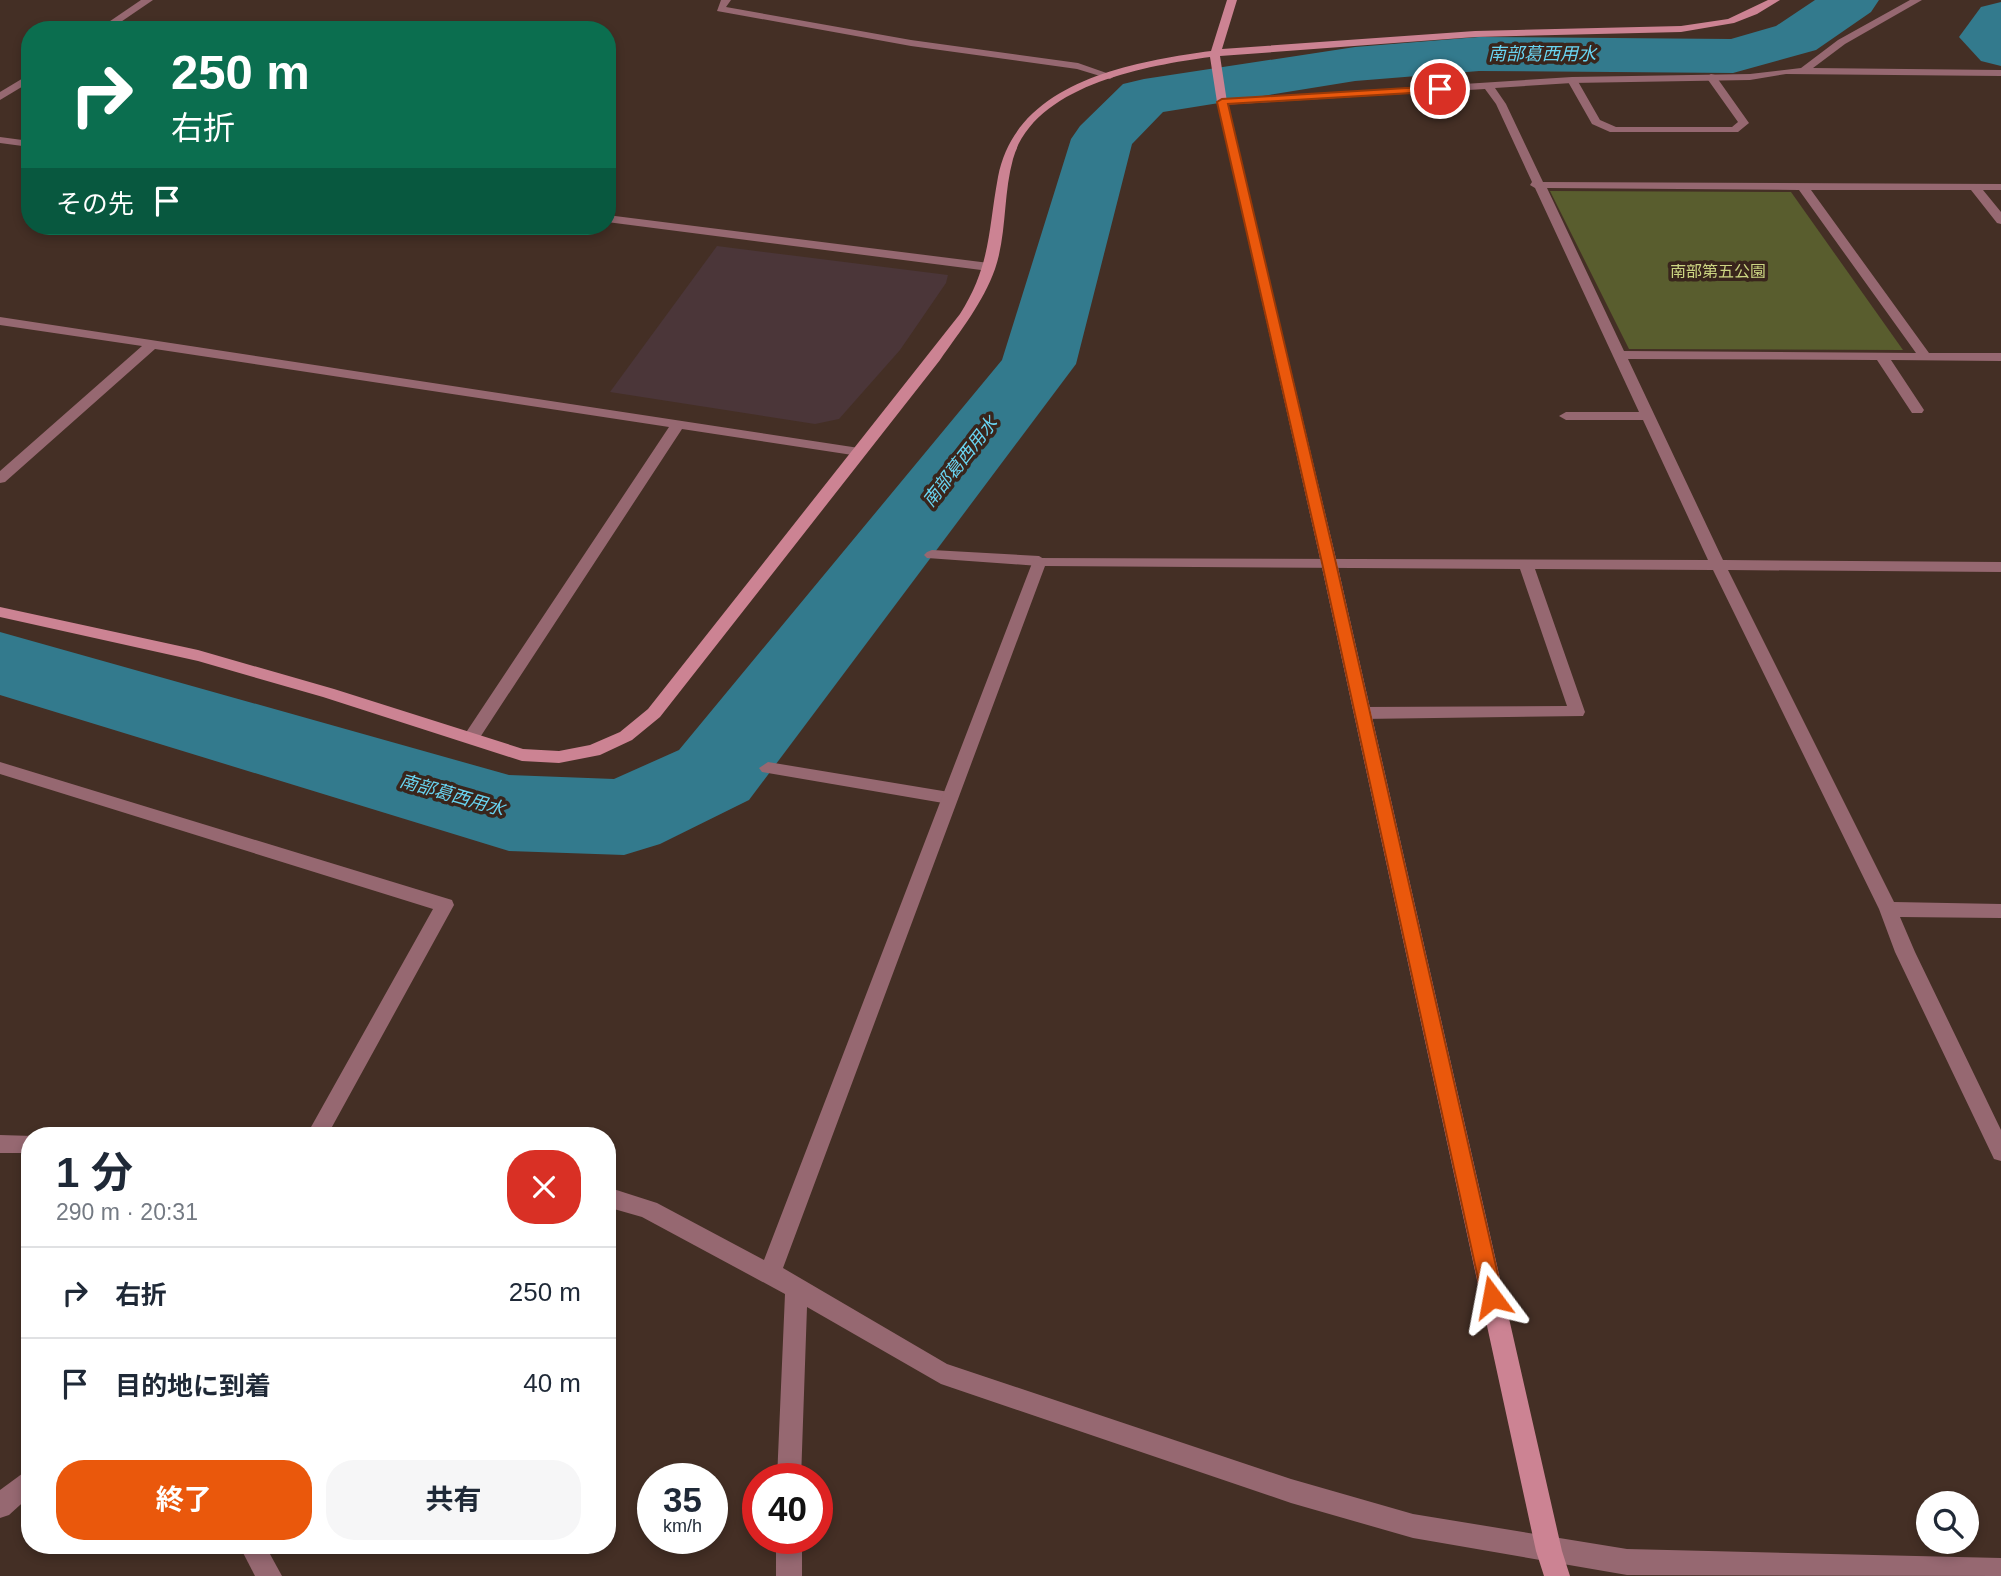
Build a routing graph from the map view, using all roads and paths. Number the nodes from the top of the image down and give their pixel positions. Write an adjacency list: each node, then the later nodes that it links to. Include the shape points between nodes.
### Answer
1 (148, 0): 6 (street)
2 (726, 0): 10 (street, via 720,9 911,43 1079,66)
3 (1231, 0): 7 (street)
4 (1775, 0): 7 (street, via 1751,15 1723,24 1490,33)
5 (1917, 0): 8 (street, via 1822,54)
6 (116, 21)
7 (1215, 54): 10 (street, via 1159,62); 16 (street)
8 (1804, 71): 9 (street); 11 (street)
9 (2001, 73)
10 (1110, 76): 25 (street, via 1054,101 1021,129 1009,158)
11 (1711, 77): 12 (street); 12 (street, via 1744,123 1734,130 1614,130 1596,122)
12 (1572, 80): 14 (street)
13 (21, 83): 15 (street)
14 (1488, 85): 16 (street); 19 (street)
15 (0, 97)
16 (1222, 102): 40 (street)
17 (0, 140): 18 (street)
18 (21, 143)
19 (1536, 186): 20 (street); 28 (street)
20 (1803, 187): 21 (street); 30 (street)
21 (1974, 187): 22 (street); 24 (street)
22 (2001, 187)
23 (616, 219): 25 (street)
24 (2001, 220)
25 (989, 267): 36 (street, via 971,306)
26 (0, 321): 27 (street)
27 (151, 345): 35 (street); 37 (street)
28 (1619, 355): 29 (street); 34 (street)
29 (1881, 356): 30 (street); 32 (street)
30 (1926, 356): 31 (street)
31 (2001, 357)
32 (1917, 410)
33 (1566, 415): 34 (street)
34 (1647, 416): 42 (street)
35 (679, 423): 36 (street); 46 (street)
36 (859, 452): 46 (street, via 632,735 595,750 545,759)
37 (0, 479)
38 (932, 555): 39 (street)
39 (1039, 561): 40 (street); 49 (street)
40 (1329, 563): 41 (street); 45 (street)
41 (1526, 565): 42 (street); 45 (street, via 1577,712)
42 (1719, 567): 43 (street); 50 (street)
43 (2001, 567)
44 (0, 612): 46 (street, via 179,649)
45 (1362, 713): 62 (street)
46 (471, 738)
47 (0, 768): 52 (street, via 445,905)
48 (768, 768): 49 (street)
49 (949, 797): 57 (street)
50 (1888, 909): 51 (street); 55 (street)
51 (2001, 911)
52 (321, 1127)
53 (21, 1143): 54 (street)
54 (0, 1144)
55 (2001, 1152)
56 (616, 1199): 57 (street, via 632,1202 745,1265)
57 (770, 1273): 58 (street)
58 (796, 1288): 59 (street); 62 (street, via 941,1373 1291,1491 1413,1526)
59 (789, 1463)
60 (21, 1486): 61 (street)
61 (2, 1500)
62 (1549, 1551): 65 (street, via 1627,1562); 68 (street)
63 (256, 1554): 66 (street)
64 (789, 1554): 67 (street)
65 (2001, 1572)
66 (269, 1576)
67 (789, 1576)
68 (1557, 1576)

